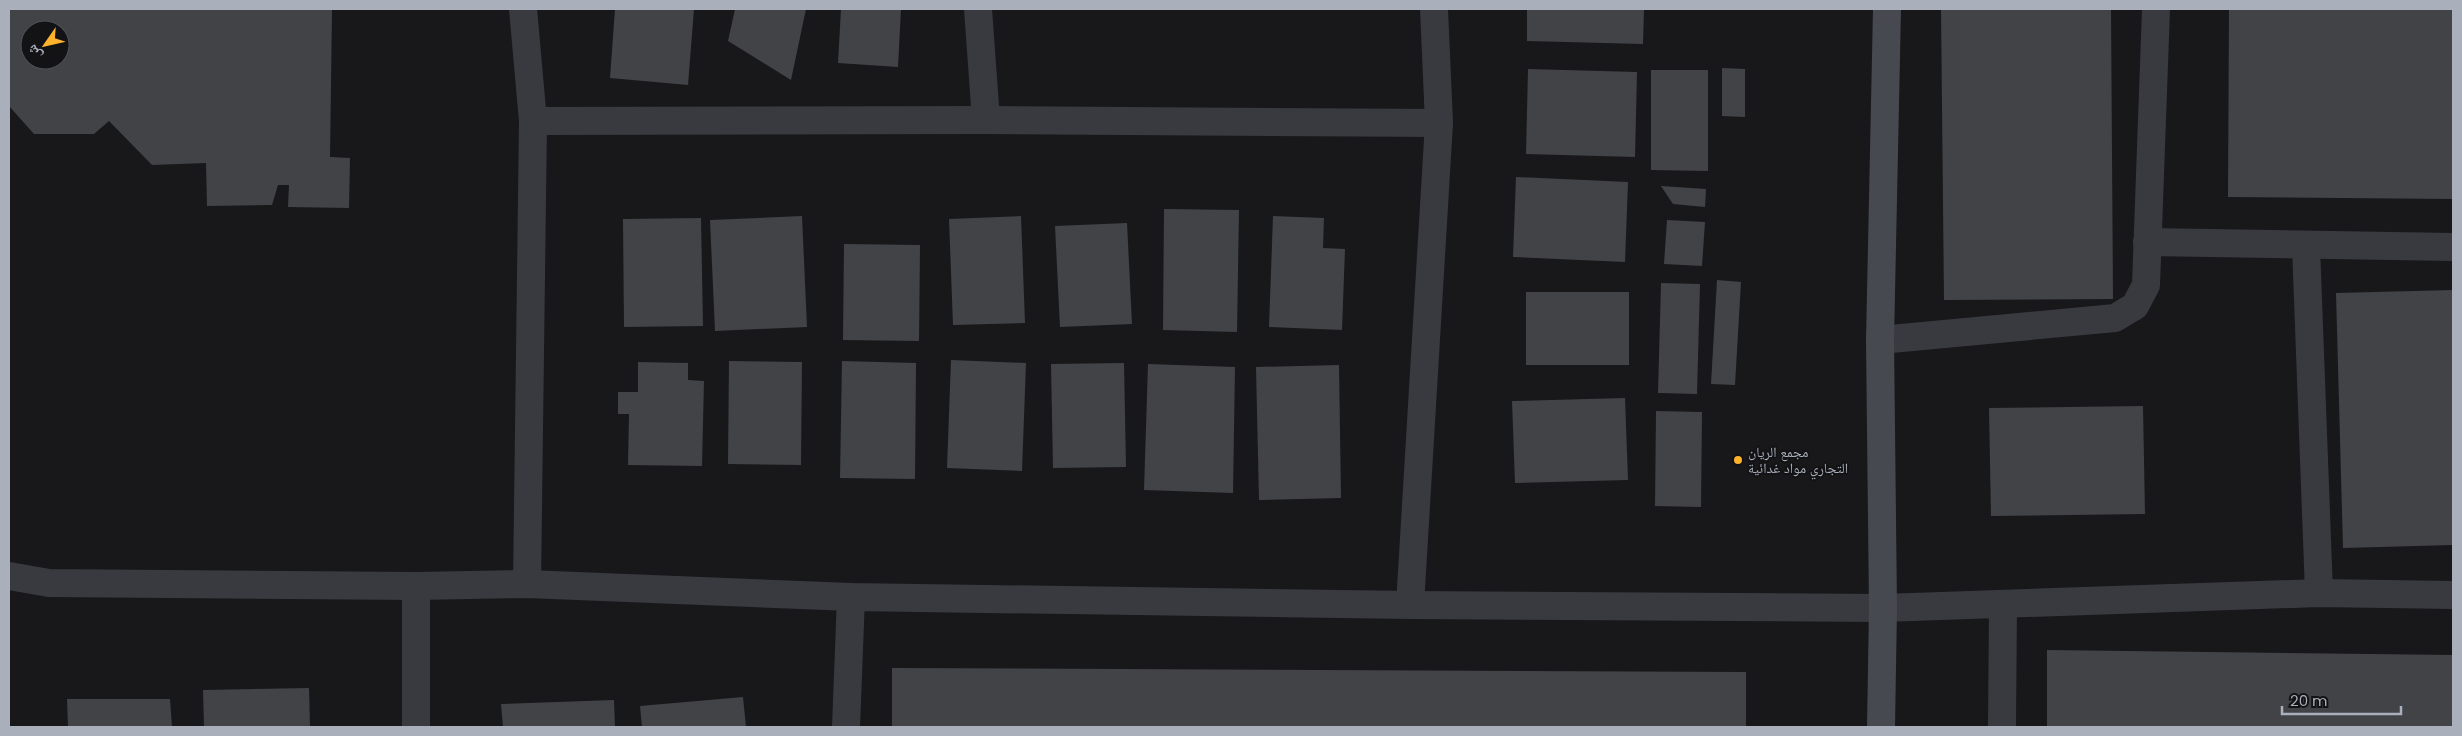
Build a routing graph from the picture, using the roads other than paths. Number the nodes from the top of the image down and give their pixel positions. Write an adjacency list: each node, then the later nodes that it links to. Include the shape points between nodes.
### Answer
1 (523, 9): 7 (street)
2 (978, 9): 6 (street)
3 (1434, 9): 8 (street)
4 (1888, 9): 12 (main road)
5 (2156, 9): 9 (street)
6 (986, 120): 7 (street); 8 (street)
7 (534, 121): 14 (street)
8 (1439, 122): 20 (street)
9 (2147, 242): 10 (street); 12 (street, via 2146,285 2135,306 2115,318)
10 (2306, 246): 11 (street); 16 (street)
11 (2453, 247)
12 (1880, 340): 21 (main road)
13 (9, 576): 15 (street, via 49,583)
14 (528, 584): 15 (street); 18 (street)
15 (416, 586): 22 (street)
16 (2319, 593): 17 (street); 19 (street)
17 (2453, 596)
18 (851, 597): 20 (street); 23 (street)
19 (2003, 604): 21 (street); 25 (street)
20 (1410, 605): 21 (street)
21 (1883, 608): 24 (main road)
22 (416, 727)
23 (846, 727)
24 (1881, 727)
25 (2002, 727)

